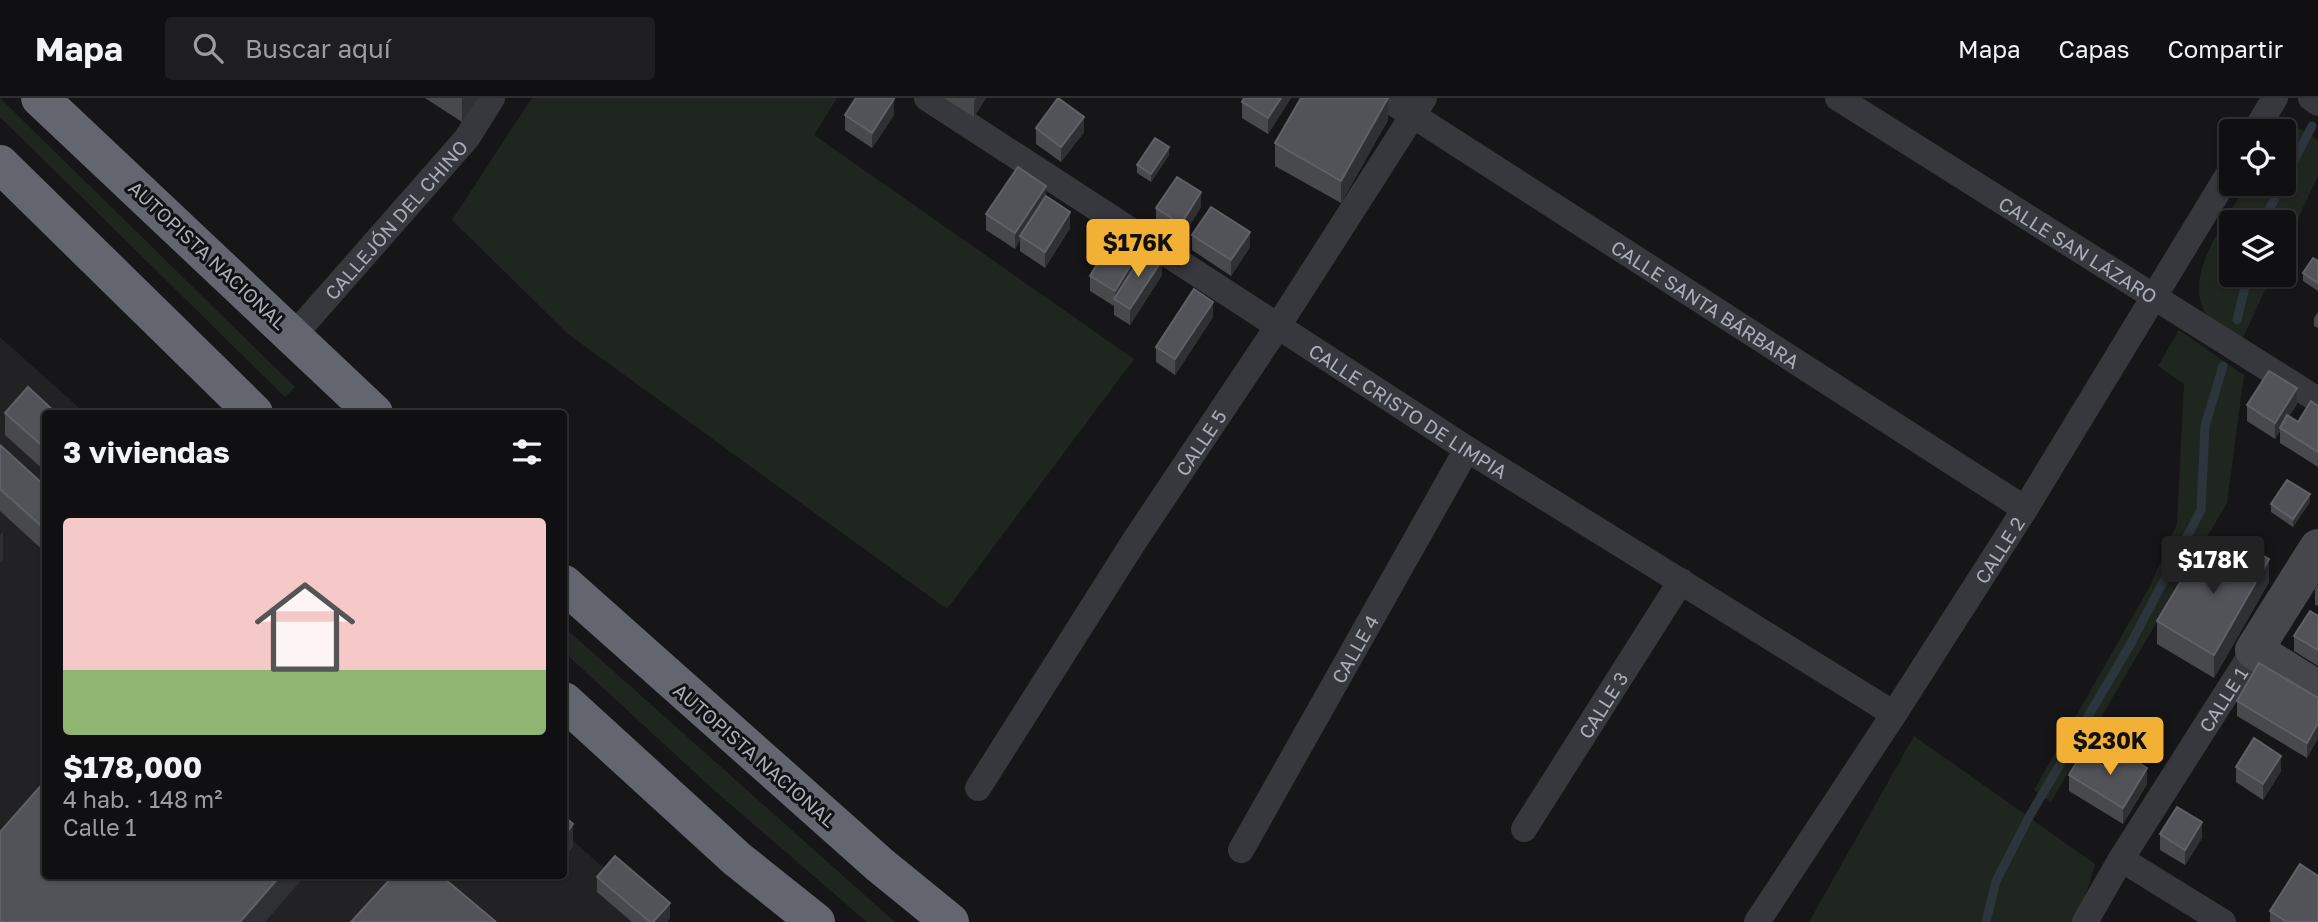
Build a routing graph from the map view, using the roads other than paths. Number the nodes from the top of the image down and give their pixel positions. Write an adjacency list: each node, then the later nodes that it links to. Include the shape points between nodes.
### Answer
1 (40, 98): 15 (highway, AUTOPISTA NACIONAL)
2 (492, 98): 15 (street, CALLEJÓN DEL CHINO, via 467,138)
3 (927, 98): 14 (street, CALLE CRISTO DE LIMPIA)
4 (1387, 98): 9 (street, CALLE SANTA BÁRBARA)
5 (1838, 98): 13 (street, CALLE SAN LÁZARO)
6 (2275, 98): 10 (street)
7 (2311, 98): 8 (street)
8 (2318, 103)
9 (1419, 107): 14 (street, CALLE 5); 20 (street, CALLE SANTA BÁRBARA)
10 (2262, 119)
11 (0, 164): 17 (highway)
12 (2219, 190): 13 (street, CALLE 2)
13 (2155, 295): 16 (street, CALLE SAN LÁZARO); 20 (street, CALLE 2)
14 (1278, 326): 19 (street, CALLE CRISTO DE LIMPIA); 28 (street, CALLE 5)
15 (293, 335): 18 (highway, AUTOPISTA NACIONAL)
16 (2318, 400)
17 (251, 410)
18 (371, 410)
19 (1467, 449): 22 (street, CALLE CRISTO DE LIMPIA); 30 (street, CALLE 4)
20 (2025, 509): 27 (street, CALLE 2)
21 (2318, 548): 24 (street, CALLE 1)
22 (1681, 581): 27 (street, CALLE CRISTO DE LIMPIA); 29 (street, CALLE 3)
23 (567, 587): 33 (highway, AUTOPISTA NACIONAL)
24 (2254, 650): 25 (street); 31 (street, CALLE 1)
25 (2318, 690)
26 (567, 704): 32 (highway, via 737,859)
27 (1894, 714): 34 (street, CALLE 2)
28 (978, 788)
29 (1524, 829)
30 (1241, 850)
31 (2121, 859): 35 (street, CALLE 1); 36 (street)
32 (816, 922)
33 (950, 922)
34 (1757, 922)
35 (2085, 922)
36 (2223, 922)

